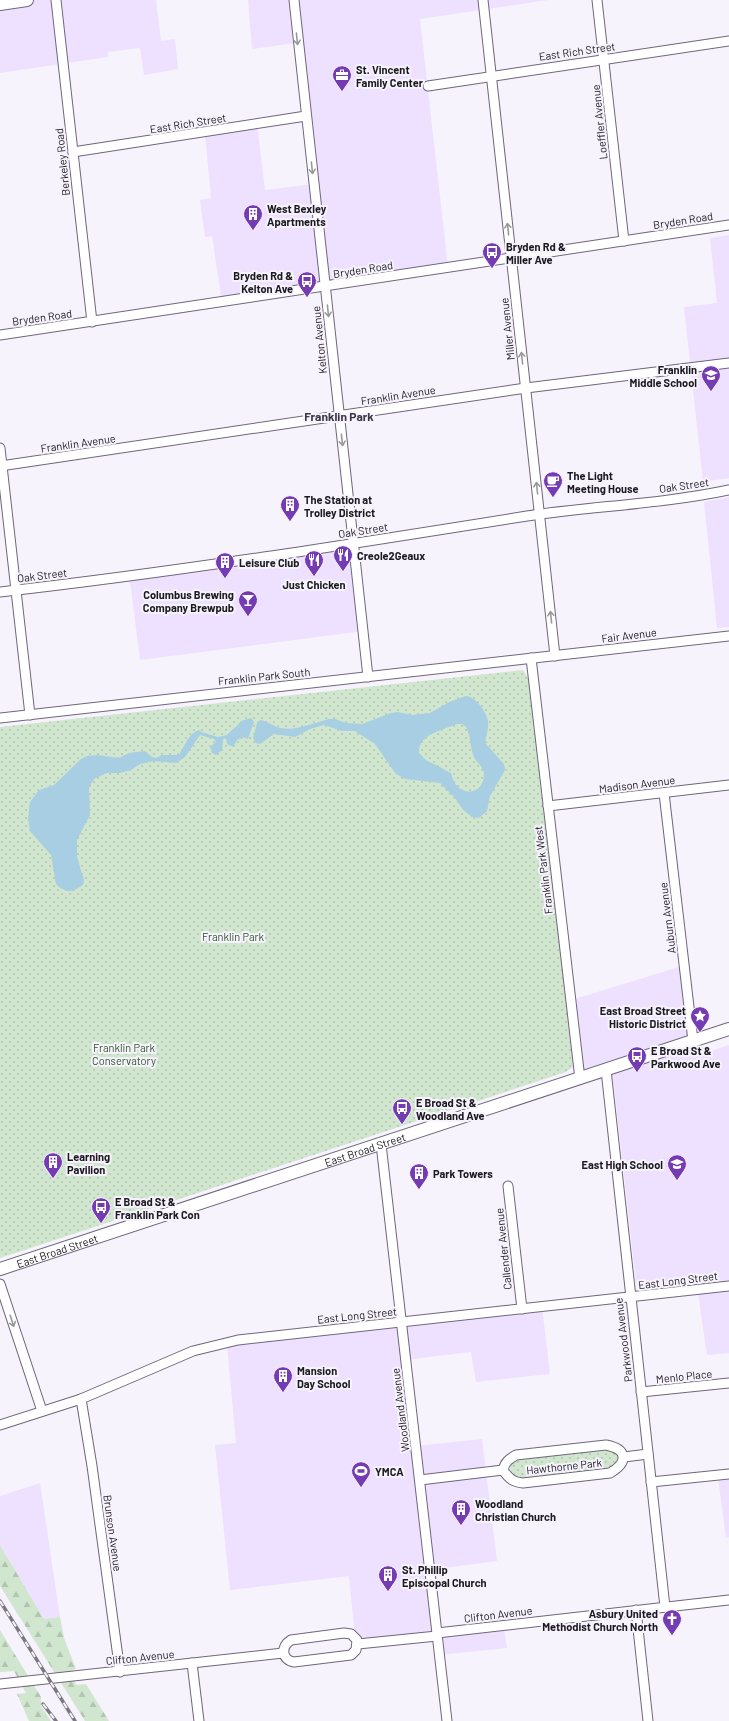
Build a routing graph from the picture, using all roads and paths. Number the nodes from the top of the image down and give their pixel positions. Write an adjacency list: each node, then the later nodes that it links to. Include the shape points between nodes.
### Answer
1 (27, 0): 6 (main road)
2 (56, 0): 12 (street, Berkeley Road)
3 (294, 0): 11 (street, Kelton Avenue, one-way to 11)
4 (483, 0): 9 (street, Miller Avenue)
5 (597, 0): 8 (street, Loeffler Avenue)
6 (0, 4)
7 (729, 41): 8 (street, East Rich Street)
8 (604, 59): 9 (street, East Rich Street); 14 (street, Loeffler Avenue)
9 (491, 76): 10 (street, East Rich Street); 15 (street, Miller Avenue, one-way to 9)
10 (428, 86)
11 (306, 116): 12 (street, East Rich Street); 16 (street, Kelton Avenue, one-way to 16)
12 (73, 152): 17 (street, Berkeley Road)
13 (729, 225): 14 (street, Bryden Road)
14 (624, 241): 15 (street, Bryden Road)
15 (512, 258): 16 (street, Bryden Road); 20 (street, Miller Avenue, one-way to 15)
16 (325, 287): 17 (street, Bryden Road); 21 (street, Kelton Avenue, one-way to 21)
17 (92, 322): 18 (street, Bryden Road)
18 (0, 335)
19 (729, 364): 20 (street, Franklin Avenue)
20 (526, 388): 21 (street, Franklin Avenue); 25 (street, Miller Avenue, one-way to 20)
21 (339, 416): 23 (street, Franklin Avenue); 26 (street, Kelton Avenue, one-way to 26)
22 (0, 448): 23 (street)
23 (1, 466): 27 (street)
24 (729, 490): 25 (street, Oak Street, via 690,498)
25 (540, 514): 26 (street, Oak Street); 30 (street, Miller Avenue, one-way to 25)
26 (354, 543): 27 (street, Oak Street, via 129,577); 32 (street, Kelton Avenue)
27 (16, 590): 28 (street, Oak Street); 33 (street)
28 (0, 592)
29 (729, 636): 30 (street, Fair Avenue)
30 (555, 656): 31 (street, Fair Avenue)
31 (531, 658): 32 (street, Franklin Park South); 37 (street, Franklin Park West)
32 (368, 677): 33 (street, Franklin Park South)
33 (30, 715): 34 (street, Franklin Park South)
34 (0, 718)
35 (729, 785): 36 (street, Madison Avenue)
36 (664, 793): 37 (street, Madison Avenue); 39 (street, Auburn Avenue)
37 (548, 806): 41 (street, Franklin Park West)
38 (729, 1029): 39 (main road, East Broad Street)
39 (693, 1041): 40 (main road, East Broad Street)
40 (606, 1070): 41 (main road, East Broad Street); 47 (street, Parkwood Avenue)
41 (580, 1079): 42 (main road, East Broad Street)
42 (381, 1144): 44 (main road, East Broad Street); 49 (street, Woodland Avenue)
43 (508, 1186): 48 (street, Callender Avenue)
44 (0, 1269)
45 (0, 1284): 53 (street, one-way to 53)
46 (729, 1286): 47 (street, East Long Street)
47 (630, 1297): 48 (street, East Long Street); 51 (street, Parkwood Avenue)
48 (522, 1309): 49 (street, East Long Street)
49 (402, 1323): 52 (street, East Long Street, via 220,1343 183,1355); 59 (street, Woodland Avenue)
50 (729, 1383): 51 (street, Menlo Place)
51 (641, 1392): 55 (street, Parkwood Avenue)
52 (81, 1399): 53 (street, East Long Street); 68 (street, Brunson Avenue)
53 (42, 1411): 54 (street, East Long Street)
54 (0, 1425)
55 (648, 1454): 56 (street); 60 (street, Parkwood Avenue)
56 (624, 1457): 57 (street, Hawthorne Park, via 616,1447 598,1445 516,1455 509,1458); 57 (street, Hawthorne Park, via 618,1469 610,1473 523,1483 508,1478)
57 (504, 1470): 59 (street)
58 (729, 1474): 60 (street)
59 (420, 1480): 64 (street, Woodland Avenue)
60 (651, 1482): 62 (street, Parkwood Avenue)
61 (729, 1600): 62 (street, Clifton Avenue)
62 (665, 1607): 63 (street, Clifton Avenue)
63 (636, 1610): 64 (street, Clifton Avenue); 72 (street)
64 (437, 1634): 65 (street, Clifton Avenue); 71 (street, Woodland Avenue)
65 (358, 1644): 66 (street, via 354,1653 340,1657 294,1662 287,1660); 66 (street, via 354,1636 348,1633 291,1640 285,1645)
66 (283, 1653): 67 (street, Clifton Avenue)
67 (192, 1664): 68 (street, Clifton Avenue); 70 (street)
68 (120, 1672): 69 (street, Clifton Avenue)
69 (0, 1684)
70 (199, 1721)
71 (447, 1721)
72 (648, 1721)

